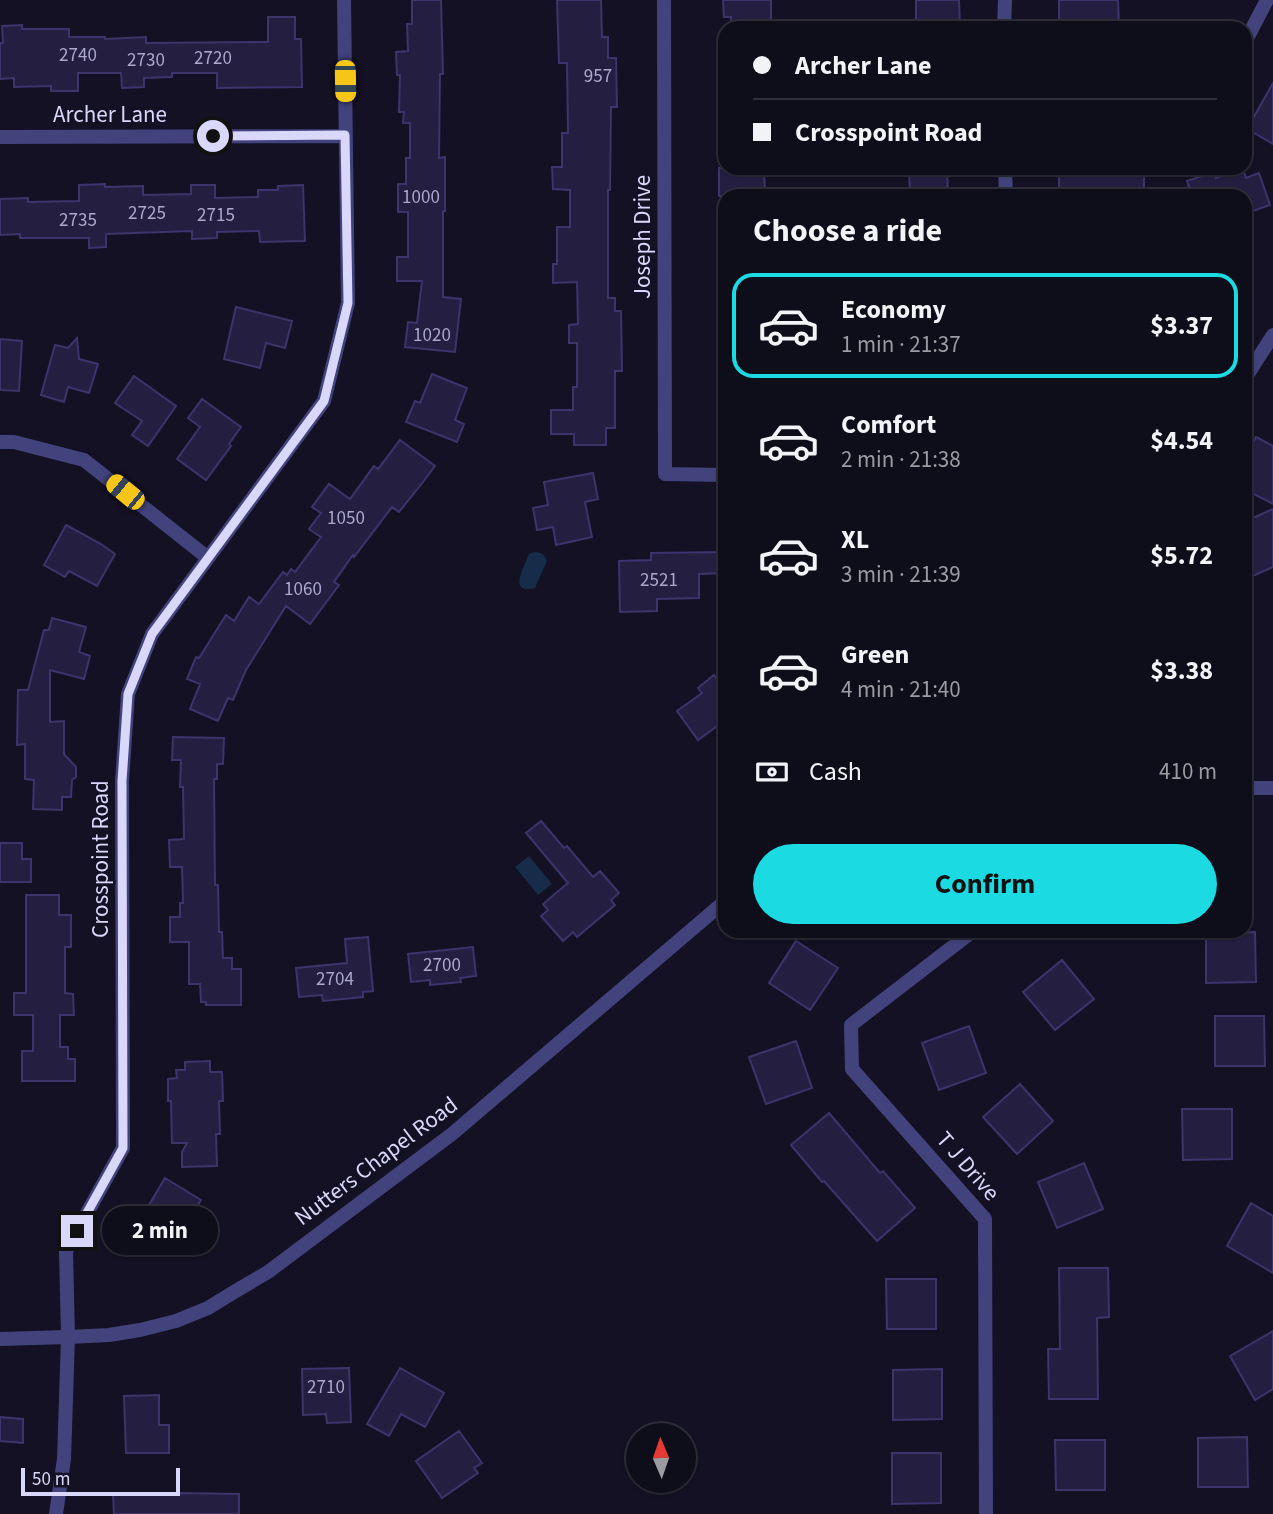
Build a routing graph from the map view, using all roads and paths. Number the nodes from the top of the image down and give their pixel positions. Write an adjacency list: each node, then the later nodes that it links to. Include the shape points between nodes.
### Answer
1 (344, 0): 7 (street, Crosspoint Road)
2 (664, 0): 12 (street, Joseph Drive, via 665,474)
3 (1004, 0): 5 (street)
4 (1267, 0): 6 (street)
5 (1004, 21)
6 (1252, 29)
7 (345, 135): 8 (street, Archer Lane); 13 (street, Crosspoint Road, via 348,303 324,401)
8 (0, 138)
9 (1273, 335): 10 (street)
10 (1252, 368)
11 (0, 442): 13 (street, via 84,460)
12 (718, 475)
13 (208, 558): 18 (street, Crosspoint Road, via 152,634 128,694 122,781 123,1148 66,1251)
14 (1252, 788): 15 (street)
15 (1273, 788)
16 (718, 907): 18 (street, Nutters Chapel Road, via 452,1134 268,1272 208,1308 176,1321 140,1331)
17 (963, 938): 21 (street, T J Drive, via 851,1025 852,1069 985,1219)
18 (68, 1337): 19 (street, Nutters Chapel Road); 20 (street, Crosspoint Road, via 64,1459)
19 (0, 1339)
20 (55, 1514)
21 (986, 1514)

